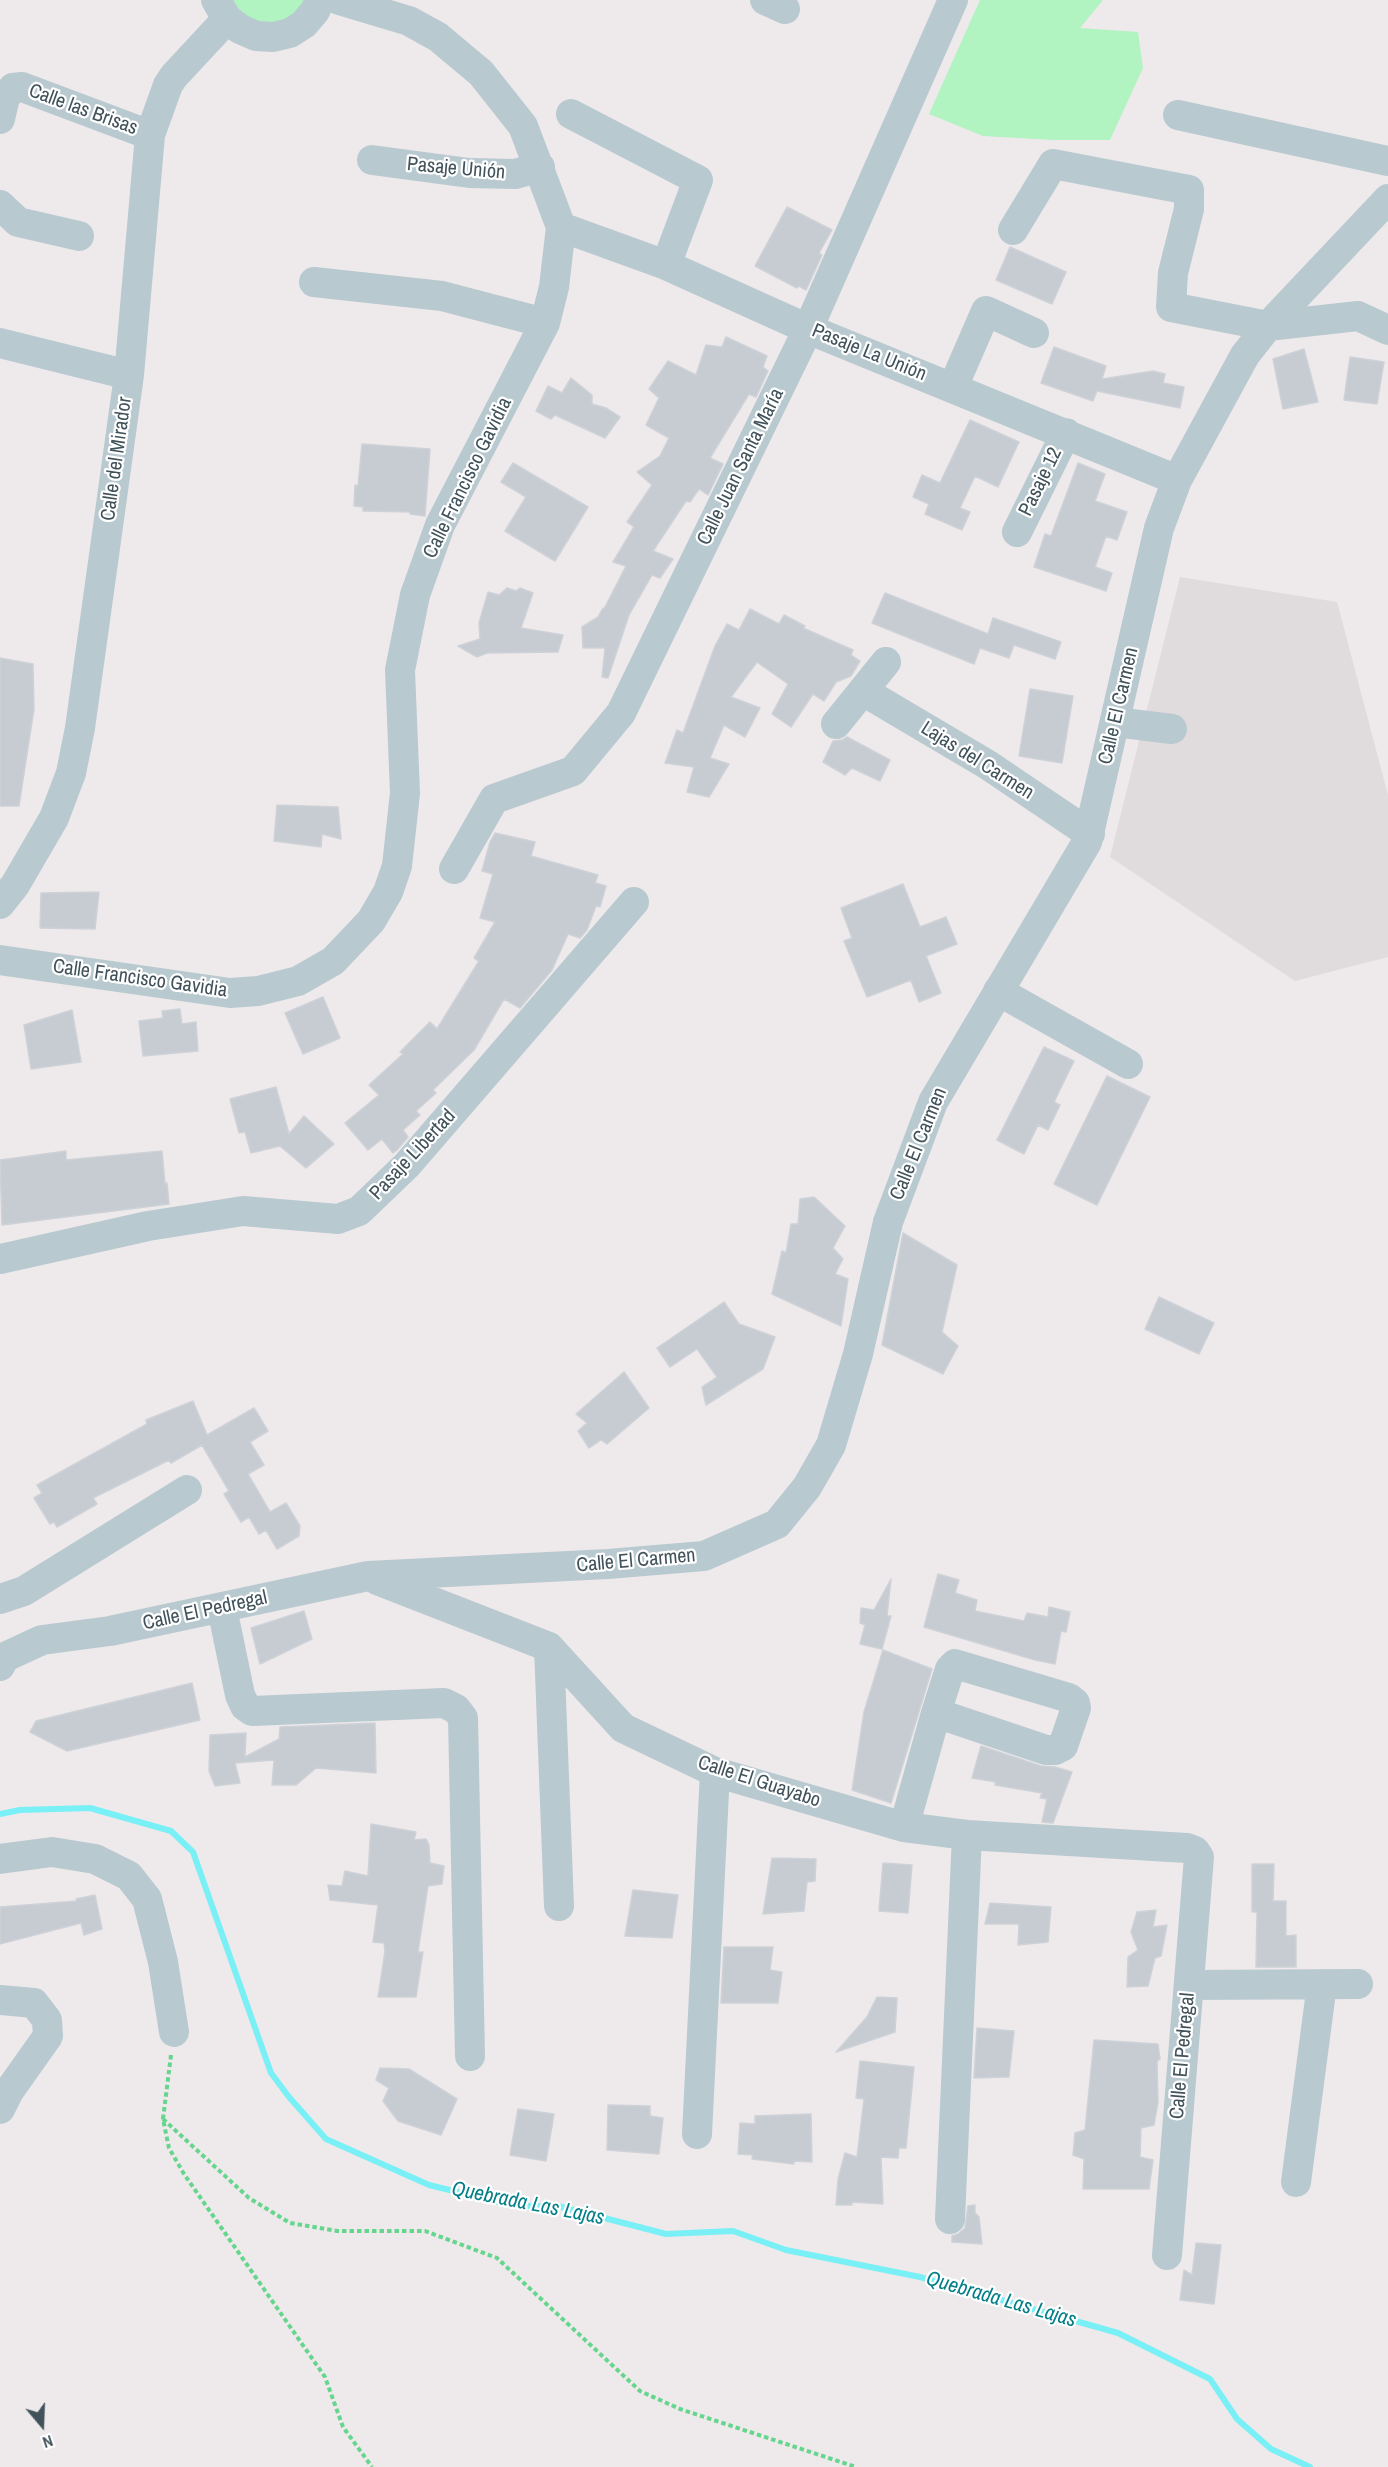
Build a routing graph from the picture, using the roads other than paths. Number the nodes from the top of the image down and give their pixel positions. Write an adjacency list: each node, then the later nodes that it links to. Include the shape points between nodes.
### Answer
1 (320, 0): 4 (street, via 304,24 273,37 256,36 240,29)
2 (339, 0): 11 (street, Calle Francisco Gavidia, via 409,21 460,54 514,112)
3 (953, 0): 21 (street, Calle Juan Santa María)
4 (222, 9): 8 (street, Calle del Mirador, via 174,76)
5 (571, 114): 17 (street, via 698,180)
6 (1178, 115): 10 (street)
7 (0, 119): 8 (street, Calle las Brisas, via 5,97 13,88 22,87)
8 (150, 135): 25 (street, Calle del Mirador)
9 (372, 160): 11 (street, Pasaje Unión, via 469,173 515,174)
10 (1388, 161)
11 (540, 167): 14 (street, Calle Francisco Gavidia)
12 (1388, 199): 20 (street, Calle El Carmen)
13 (0, 205): 16 (street, via 18,222)
14 (561, 227): 17 (street, Pasaje La Unión); 19 (street, Calle Francisco Gavidia)
15 (1013, 230): 20 (street, via 1053,164 1189,190 1189,209 1173,273 1171,307)
16 (79, 236)
17 (666, 265): 21 (street, Pasaje La Unión)
18 (314, 282): 19 (street, via 442,296)
19 (545, 323): 39 (street, Calle Francisco Gavidia, via 440,525 415,595 399,670 405,793 397,866 371,921 333,961 311,975 258,991 230,993)
20 (1268, 326): 22 (street, via 1358,316); 28 (street, Calle El Carmen, via 1245,356)
21 (808, 329): 26 (street, Pasaje La Unión); 36 (street, Calle Juan Santa María, via 621,713 573,771 494,799)
22 (1388, 330)
23 (1034, 333): 26 (street, via 986,311)
24 (0, 343): 25 (street)
25 (129, 375): 38 (street, Calle del Mirador, via 71,773 54,818)
26 (953, 387): 27 (street, Pasaje La Unión)
27 (1066, 433): 28 (street, Pasaje La Unión); 29 (street, Pasaje 12)
28 (1177, 480): 32 (street, Calle El Carmen, via 1159,528)
29 (1017, 532)
30 (886, 662): 31 (street)
31 (863, 691): 33 (street); 35 (street, Lajas del Carmen, via 988,765)
32 (1115, 722): 34 (street); 35 (street, Calle El Carmen)
33 (836, 724)
34 (1172, 729)
35 (1090, 834): 40 (street, Calle El Carmen)
36 (454, 869)
37 (634, 902): 42 (street, Pasaje Libertad, via 407,1165 359,1211 338,1219 243,1211 148,1226)
38 (0, 904)
39 (0, 960)
40 (998, 991): 41 (street); 44 (street, Calle El Carmen, via 933,1102 888,1222 858,1354 831,1445 807,1487 777,1524 704,1556)
41 (1128, 1064)
42 (0, 1259)
43 (187, 1490): 45 (street, via 24,1591)
44 (368, 1576): 46 (street, Calle El Pedregal); 47 (street, Calle El Guayabo)
45 (0, 1599)
46 (222, 1608): 48 (street, Calle El Pedregal, via 110,1631 42,1640 5,1657); 61 (street, via 240,1695 252,1711 444,1703 463,1718)
47 (549, 1647): 50 (street, Calle El Guayabo, via 623,1728); 55 (street)
48 (0, 1666)
49 (936, 1713): 51 (street)
50 (715, 1772): 51 (street, Calle El Guayabo); 63 (street)
51 (904, 1827): 52 (street, Calle El Guayabo)
52 (967, 1834): 53 (street, Calle El Guayabo, via 1187,1848); 65 (street)
53 (1198, 1857): 58 (street, Calle El Pedregal)
54 (0, 1859): 60 (street, via 52,1852 94,1859 129,1876 147,1899 163,1962)
55 (559, 1906)
56 (1322, 1984): 57 (street); 58 (street); 64 (street)
57 (1358, 1984)
58 (1189, 1985): 66 (street, Calle El Pedregal)
59 (0, 2000): 62 (street, via 33,2003 47,2020 48,2036)
60 (174, 2032)
61 (470, 2056)
62 (0, 2109)
63 (697, 2134)
64 (1296, 2182)
65 (950, 2219)
66 (1167, 2255)

